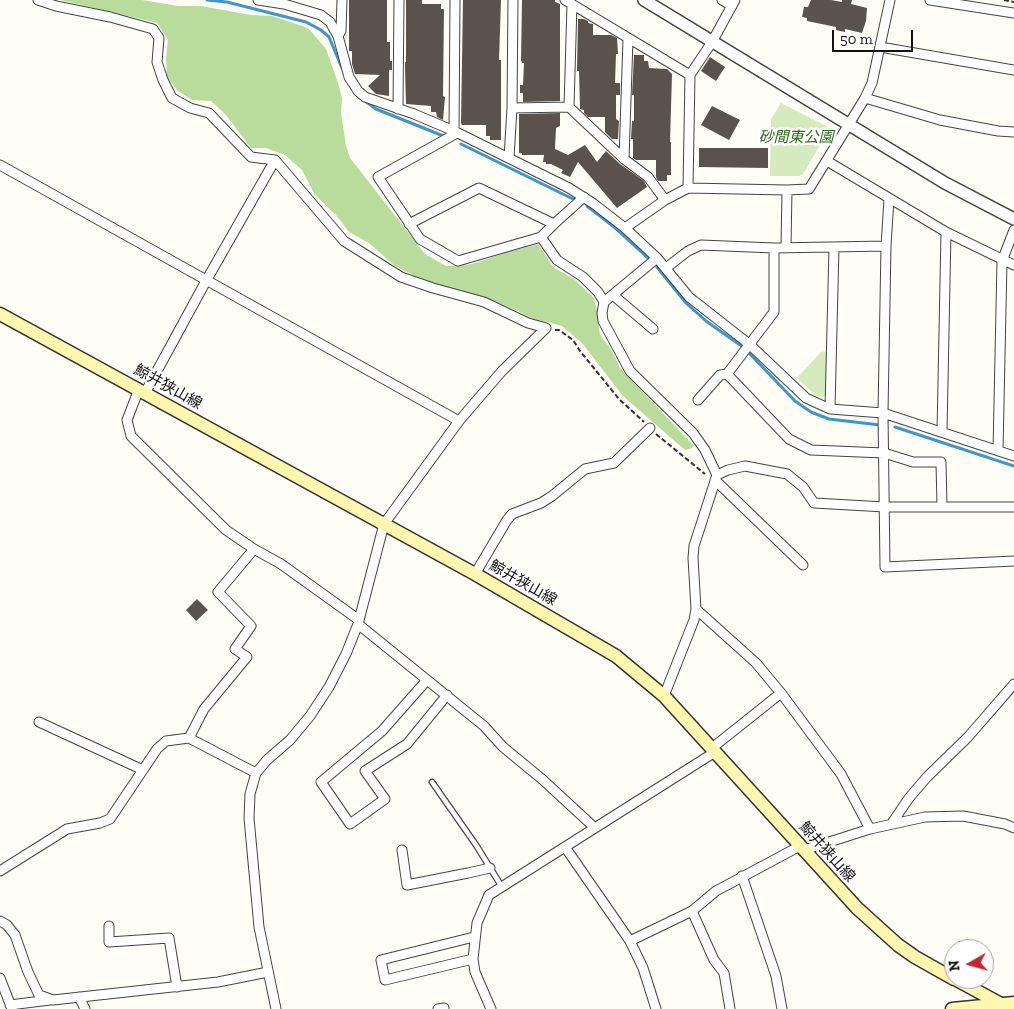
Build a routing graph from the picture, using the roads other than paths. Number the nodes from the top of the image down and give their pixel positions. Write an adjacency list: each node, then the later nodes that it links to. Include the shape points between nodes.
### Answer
1 (38, 0): 30 (street, via 153,29 159,38 156,62 172,98 190,108 209,113 250,157)
2 (258, 0): 11 (street)
3 (342, 0): 15 (street)
4 (399, 0): 23 (street)
5 (456, 0): 26 (street)
6 (514, 0): 24 (street)
7 (644, 0): 17 (street)
8 (722, 0): 13 (street)
9 (890, 0): 18 (street)
10 (930, 0): 14 (street)
11 (284, 2): 15 (street, via 321,15 330,22)
12 (568, 2): 16 (street); 22 (street)
13 (734, 3): 17 (street)
14 (1014, 13)
15 (338, 36): 23 (street, via 349,77 358,91 365,97)
16 (628, 39): 20 (street); 29 (street)
17 (712, 42): 20 (street); 25 (street)
18 (880, 47): 19 (street); 21 (street)
19 (1014, 70)
20 (690, 74): 33 (street)
21 (866, 98): 25 (street); 27 (street, via 940,120)
22 (569, 107): 24 (street); 29 (street)
23 (398, 108): 26 (street)
24 (512, 108): 28 (street)
25 (848, 125): 31 (street); 38 (street, via 945,183)
26 (456, 132): 28 (street); 39 (street, via 378,176)
27 (1014, 132)
28 (509, 158): 35 (street)
29 (624, 159): 37 (street, via 648,177)
30 (275, 160): 53 (street); 64 (street, via 344,241 383,267 401,278 484,302 546,328)
31 (827, 161): 34 (street, via 808,189); 36 (street)
32 (0, 165): 53 (street)
33 (688, 188): 34 (street); 37 (street)
34 (787, 190): 47 (street)
35 (584, 198): 40 (street); 41 (street)
36 (889, 199): 43 (street); 46 (street)
37 (665, 200): 41 (street)
38 (1014, 219)
39 (409, 224): 40 (street, via 479,188); 44 (street, via 420,239 458,261)
40 (554, 224): 44 (street)
41 (625, 228): 49 (street)
42 (1014, 230): 50 (street)
43 (946, 232): 50 (street); 66 (street)
44 (542, 237): 55 (street, via 557,260 583,278)
45 (834, 246): 46 (street); 47 (street); 62 (street)
46 (886, 246): 63 (street)
47 (786, 247): 48 (street)
48 (774, 248): 52 (street, via 701,245); 58 (street, via 774,312)
49 (658, 258): 52 (street); 54 (street)
50 (1002, 261): 51 (street); 67 (street)
51 (1014, 265)
52 (666, 268): 58 (street, via 689,297)
53 (206, 280): 60 (street); 64 (street)
54 (612, 295): 55 (street); 57 (street)
55 (604, 302): 70 (street, via 603,321 630,370 693,433 705,450)
56 (0, 314): 60 (main road, 鯨井狭山線)
57 (653, 329)
58 (749, 344): 59 (street); 62 (street, via 806,398)
59 (727, 374): 61 (street, via 720,375); 68 (street, via 789,439 811,450)
60 (142, 391): 74 (main road, 鯨井狭山線); 75 (street, via 127,420 131,436 226,530)
61 (698, 400)
62 (830, 409): 63 (street)
63 (883, 413): 66 (street); 68 (street)
64 (459, 420): 74 (street)
65 (650, 428): 78 (street, via 614,463 585,470 552,496 512,514)
66 (942, 432): 67 (street)
67 (998, 451): 69 (street)
68 (884, 453): 71 (street); 72 (street, via 913,462 941,462)
69 (1014, 456)
70 (716, 477): 71 (street, via 745,466 772,470 787,474 803,487 814,503); 77 (street); 79 (street, via 694,546)
71 (885, 507): 72 (street); 76 (street, via 885,567)
72 (942, 507): 73 (street)
73 (1014, 507)
74 (384, 524): 78 (main road, 鯨井狭山線); 80 (street)
75 (254, 548): 80 (street, via 281,564); 87 (street, via 218,592 251,626 235,648 247,658 204,709)
76 (1014, 561)
77 (803, 565)
78 (475, 574): 85 (main road, 鯨井狭山線, via 616,656)
79 (696, 609): 83 (street, via 756,664); 85 (street)
80 (358, 622): 81 (street); 90 (street, via 346,654 310,716)
81 (427, 680): 84 (street); 84 (street, via 382,731 321,782 350,824 385,799 365,771 407,744)
82 (1014, 684): 92 (street, via 968,737 927,777)
83 (781, 693): 88 (street); 95 (street, via 842,774)
84 (447, 695): 93 (street)
85 (664, 696): 88 (main road, 鯨井狭山線)
86 (39, 722): 89 (street)
87 (189, 738): 89 (street, via 166,741); 90 (street)
88 (714, 750): 93 (street); 97 (main road, 鯨井狭山線)
89 (142, 770): 100 (street, via 110,819 67,829)
90 (256, 773): 109 (street, via 250,794 249,818 259,928)
91 (432, 782): 99 (lane)
92 (892, 823): 94 (street, via 946,815 982,819); 95 (street)
93 (594, 828): 96 (street)
94 (1014, 828)
95 (870, 829): 97 (street)
96 (565, 847): 102 (street); 107 (street)
97 (802, 848): 101 (street); 110 (main road, 鯨井狭山線, via 879,930)
98 (402, 850): 99 (street, via 407,885)
99 (490, 868): 102 (lane)
100 (0, 871)
101 (742, 876): 103 (street, via 711,894); 126 (street, via 776,976)
102 (502, 887): 106 (street, via 489,895)
103 (692, 911): 107 (street); 125 (street, via 714,960 724,973)
104 (0, 921): 115 (street, via 15,935 39,995)
105 (109, 926): 112 (street, via 109,942 168,938)
106 (474, 937): 108 (street); 108 (street, via 381,960 385,980)
107 (630, 940): 124 (street)
108 (473, 959): 123 (street, via 475,972)
109 (268, 972): 112 (street); 120 (street)
110 (944, 973)
111 (0, 978): 118 (street)
112 (178, 987): 114 (street)
113 (972, 989): 117 (main road, 鯨井狭山線)
114 (79, 997): 115 (street); 119 (street)
115 (54, 1000): 118 (street)
116 (1014, 1003): 117 (main road)
117 (1000, 1004): 127 (main road)
118 (11, 1007)
119 (85, 1009)
120 (276, 1009)
121 (438, 1009): 122 (street)
122 (444, 1009)
123 (492, 1009)
124 (656, 1009)
125 (730, 1009)
126 (782, 1009)
127 (952, 1009)

